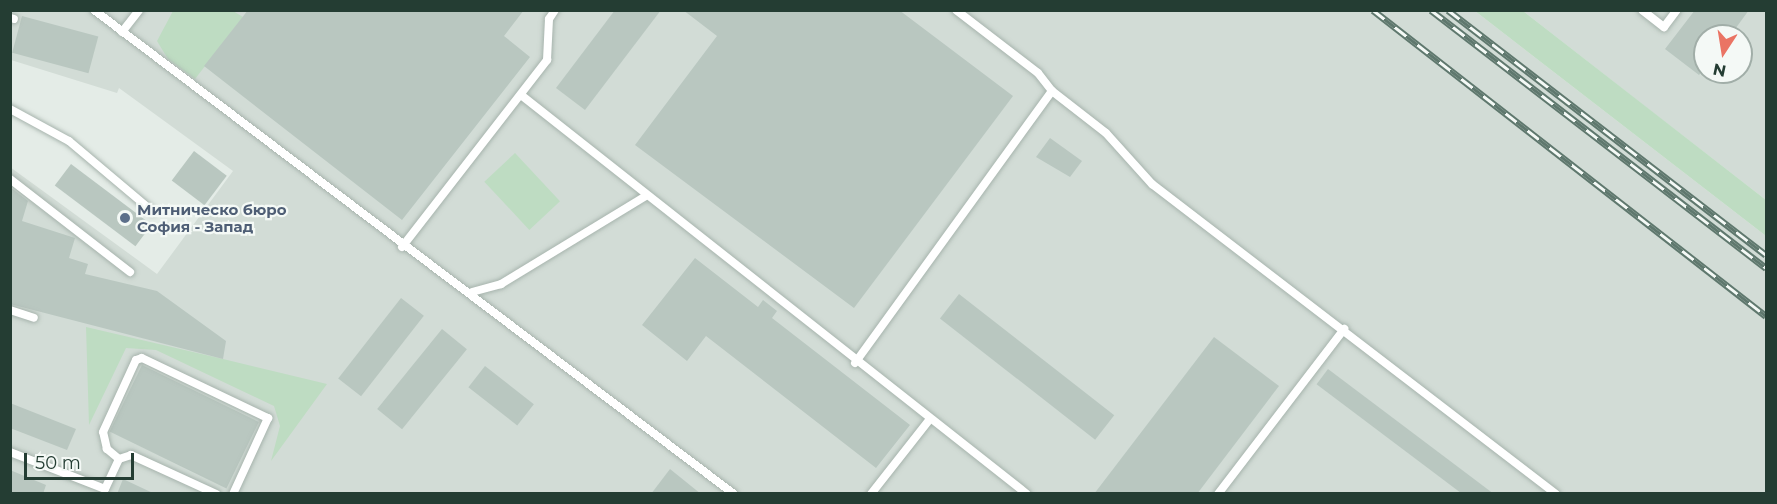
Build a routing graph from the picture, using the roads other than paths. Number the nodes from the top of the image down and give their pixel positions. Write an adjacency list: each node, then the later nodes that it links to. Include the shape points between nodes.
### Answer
1 (93, 10): 7 (lane)
2 (139, 10): 7 (lane)
3 (555, 10): 9 (lane, via 549,19 547,60)
4 (956, 10): 8 (lane, via 1038,73)
5 (1642, 10): 6 (lane, via 1664,27)
6 (1677, 10)
7 (122, 32): 14 (lane)
8 (1052, 91): 19 (lane, via 1106,133 1152,184); 20 (lane)
9 (521, 95): 12 (lane); 14 (lane)
10 (10, 109): 13 (lane, via 69,141)
11 (10, 179): 15 (lane)
12 (646, 196): 16 (lane, via 501,284); 20 (lane)
13 (152, 211)
14 (402, 247): 16 (lane, via 448,283)
15 (130, 272)
16 (472, 292): 27 (lane)
17 (10, 310): 18 (lane)
18 (34, 318)
19 (1344, 329): 30 (lane); 31 (lane)
20 (855, 363): 21 (lane)
21 (930, 419): 28 (lane); 29 (lane)
22 (10, 452): 24 (lane)
23 (119, 459): 24 (lane); 25 (lane, via 130,456); 26 (lane, via 107,449 103,432 136,360 142,358 268,418)
24 (104, 491)
25 (216, 494)
26 (233, 494)
27 (734, 494)
28 (871, 494)
29 (1028, 494)
30 (1218, 494)
31 (1556, 494)

